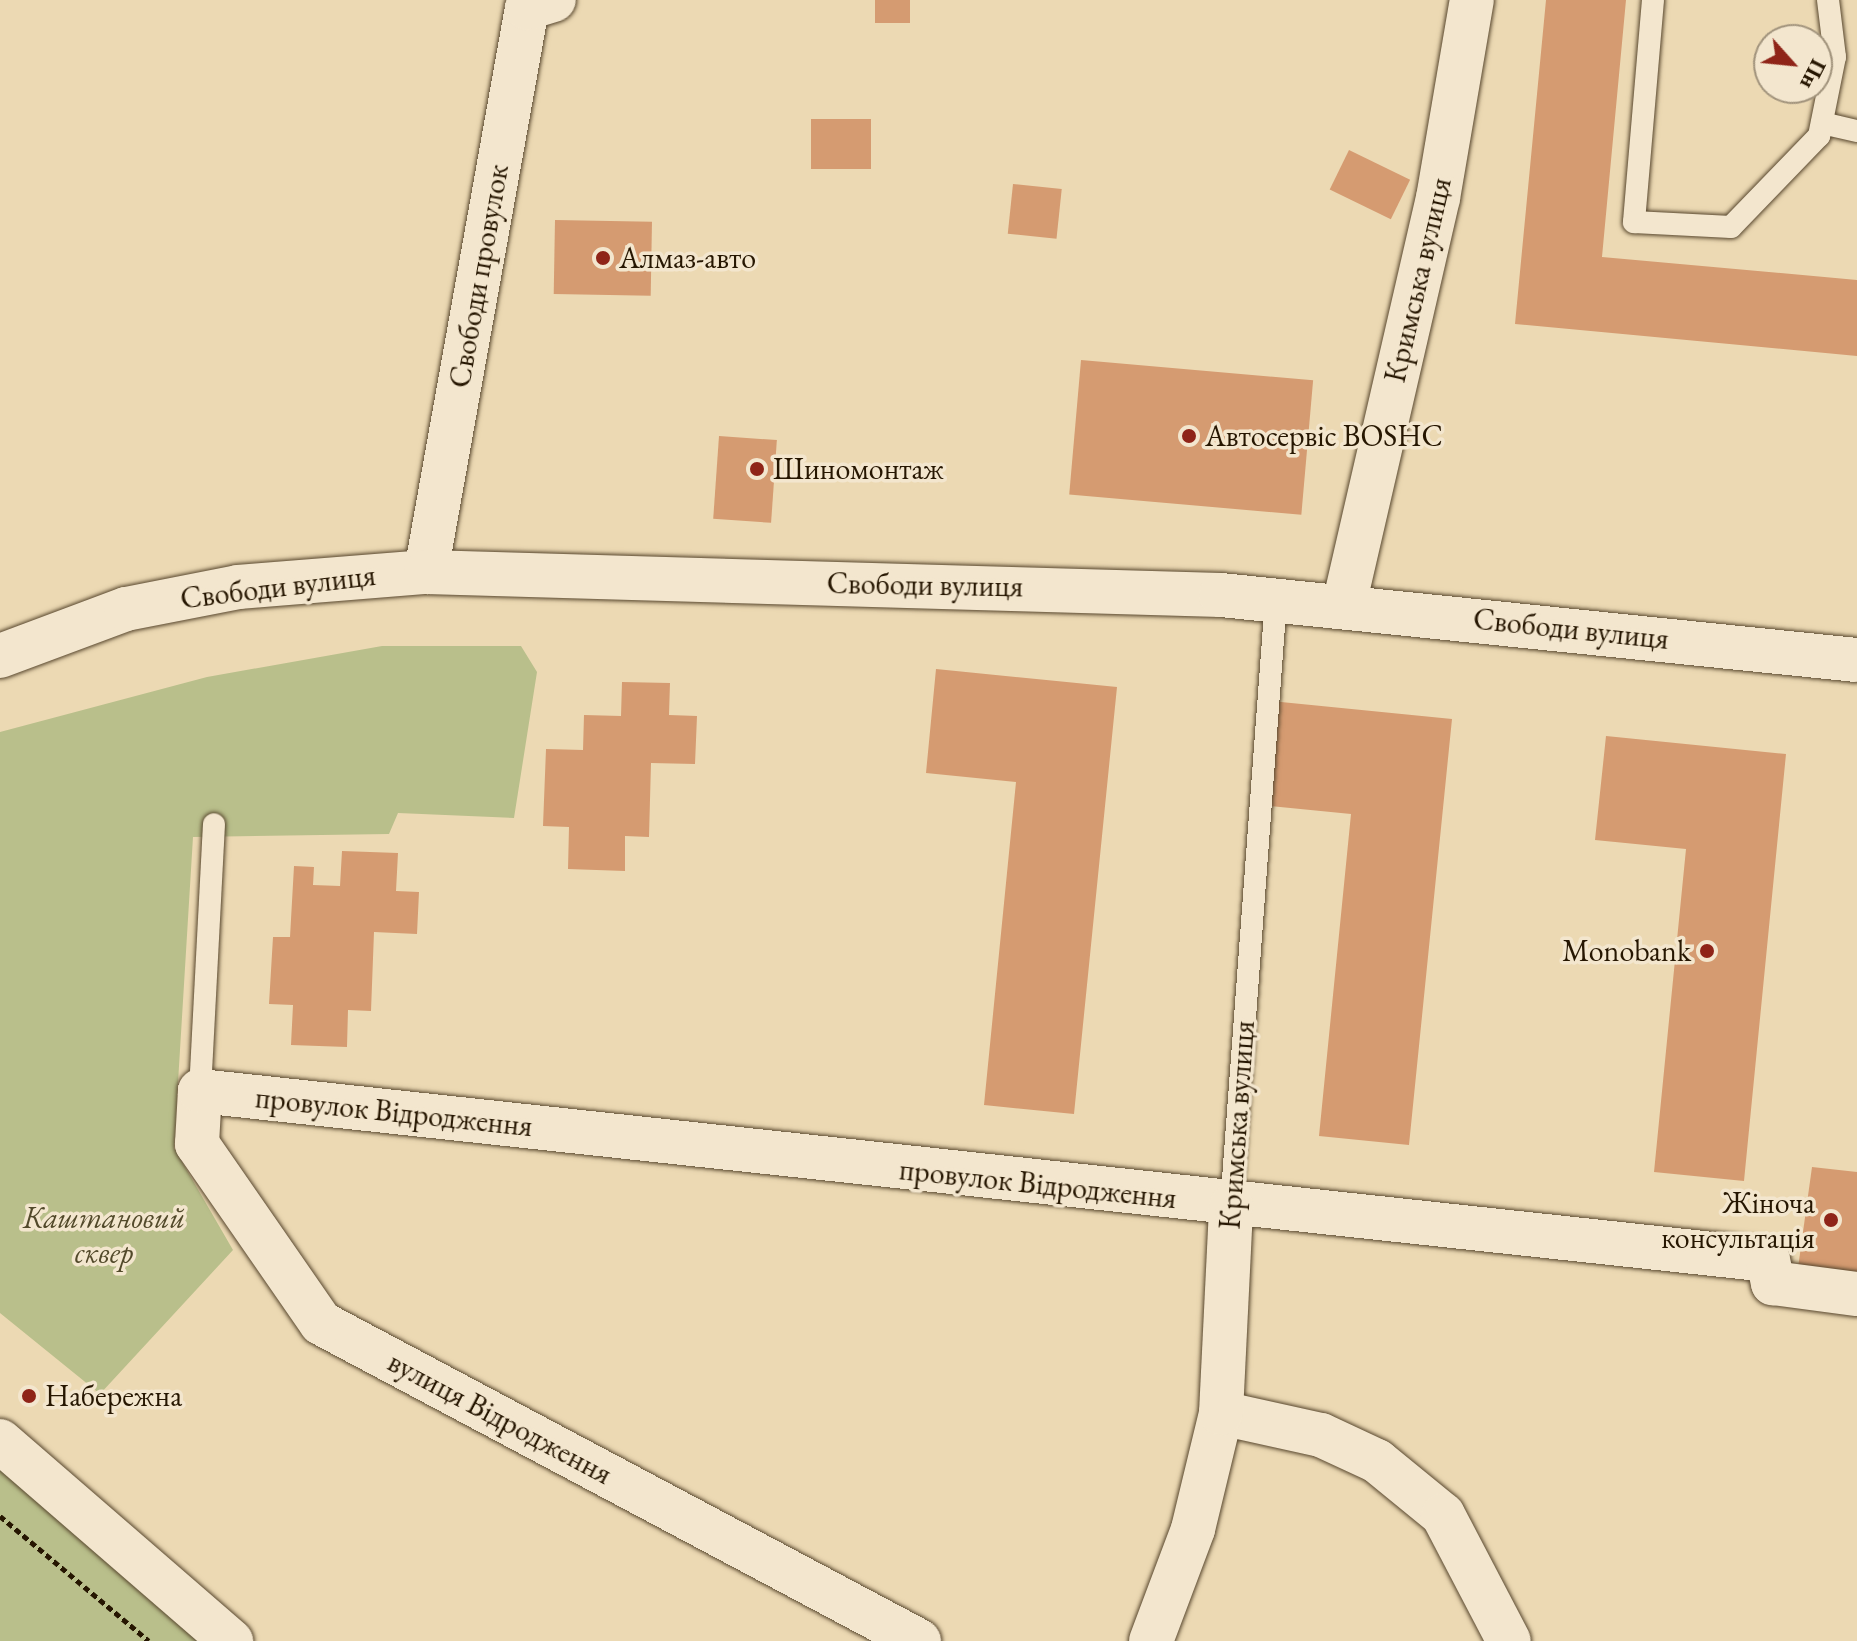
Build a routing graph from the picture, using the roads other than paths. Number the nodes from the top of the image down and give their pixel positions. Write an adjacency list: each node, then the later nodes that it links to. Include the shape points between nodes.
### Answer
1 (1472, 0): 9 (street, Кримська вулиця, via 1438,198)
2 (1653, 0): 5 (lane, via 1634,222 1731,227 1819,136)
3 (1828, 0): 5 (lane, via 1835,57)
4 (533, 3): 7 (street, Свободи провулок)
5 (1822, 123): 6 (lane)
6 (1857, 131)
7 (426, 572): 8 (street, Свободи вулиця); 10 (street, Свободи вулиця, via 238,587 126,609)
8 (1276, 599): 9 (street, Свободи вулиця); 14 (lane, Кримська вулиця)
9 (1344, 605): 11 (street, Свободи вулиця)
10 (0, 656)
11 (1857, 660)
12 (214, 824): 13 (lane)
13 (200, 1091): 14 (street, провулок Відродження); 19 (street, вулиця Відродження, via 197,1144 321,1323)
14 (1231, 1206): 15 (street, провулок Відродження, via 1768,1260 1773,1283); 16 (street, Кримська вулиця)
15 (1857, 1294)
16 (1221, 1413): 20 (street, Кримська вулиця, via 1193,1529); 21 (street, via 1321,1435 1377,1461 1443,1515)
17 (0, 1441): 18 (street)
18 (231, 1641)
19 (919, 1641)
20 (1151, 1641)
21 (1509, 1641)

